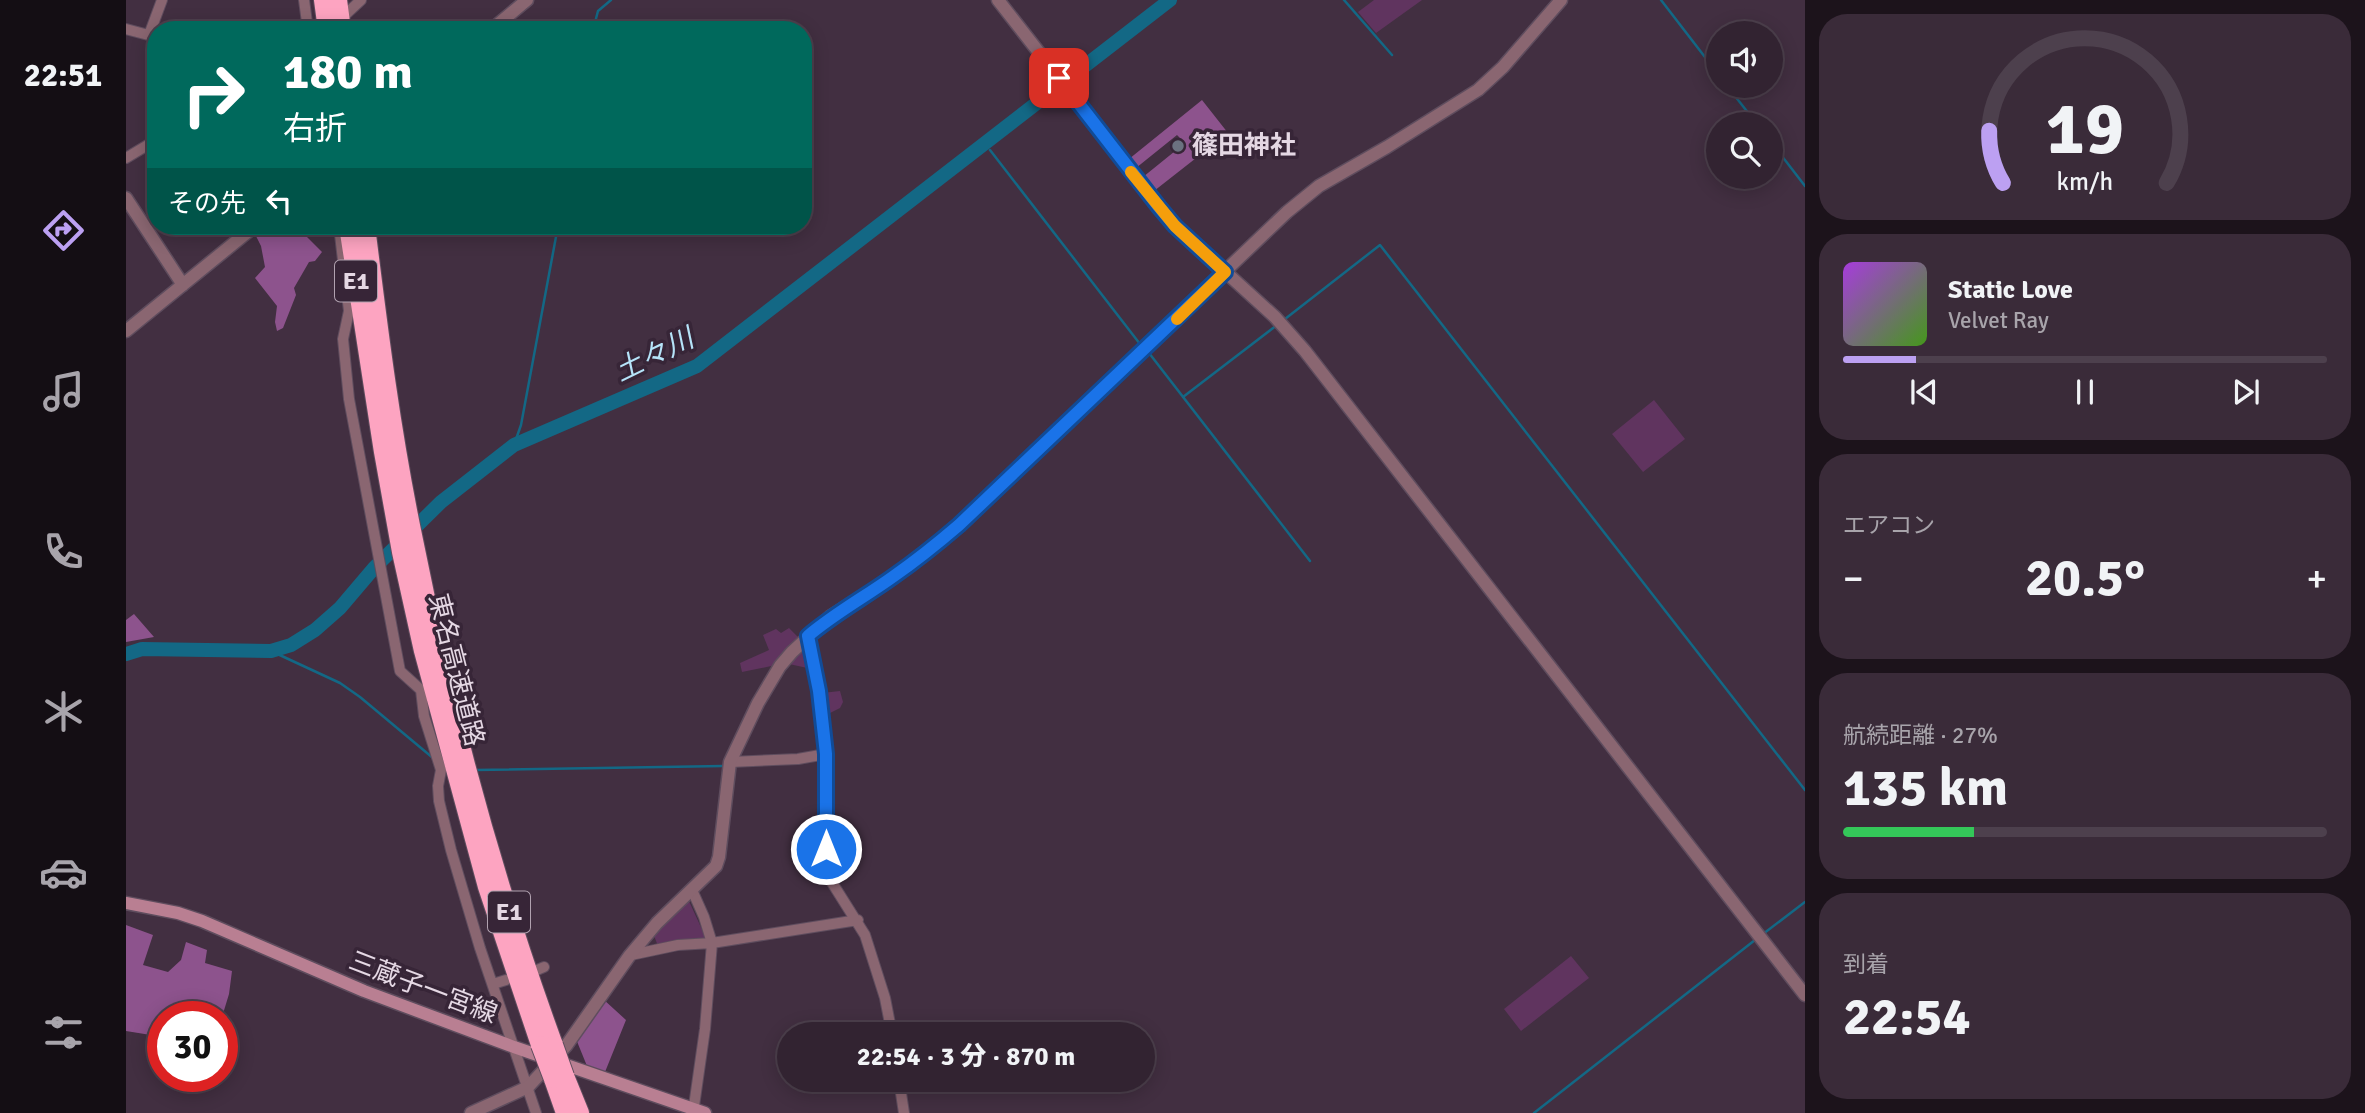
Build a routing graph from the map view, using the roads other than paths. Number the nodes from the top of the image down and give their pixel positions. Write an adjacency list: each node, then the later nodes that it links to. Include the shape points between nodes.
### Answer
1 (162, 0): 9 (street)
2 (303, 0): 10 (street)
3 (323, 0): 11 (highway)
4 (361, 0): 8 (street)
5 (527, 0): 12 (street)
6 (998, 0): 24 (street, via 1159,207)
7 (1561, 0): 24 (street, via 1492,79 1319,186)
8 (342, 15)
9 (156, 21)
10 (306, 21)
11 (326, 21)
12 (502, 21)
13 (126, 29): 14 (street)
14 (147, 35)
15 (147, 145): 16 (street)
16 (126, 158)
17 (126, 198): 18 (street)
18 (147, 230)
19 (150, 235): 25 (street)
20 (244, 235): 25 (street)
21 (340, 235): 37 (street, via 349,311 343,339 349,399 400,671 421,690 441,770 439,801)
22 (350, 235): 27 (highway, 東名高速道路 / E1)
23 (366, 235): 27 (highway, 東名高速道路 / E1)
24 (1225, 272): 28 (street, via 959,525); 38 (street, via 1305,351)
25 (183, 285): 26 (street)
26 (126, 331)
27 (372, 334): 41 (highway, 東名高速道路 / E1, via 406,537 438,682 463,778)
28 (808, 636): 29 (street); 30 (street, via 780,666)
29 (826, 754): 30 (street); 33 (street, via 826,873)
30 (730, 762): 31 (street, via 719,857 710,874)
31 (692, 890): 34 (street); 35 (street)
32 (126, 903): 40 (main road, 三蔵子一宮線, via 202,921 364,991)
33 (858, 920): 34 (street); 39 (street)
34 (712, 943): 35 (street); 45 (street)
35 (630, 955): 41 (street, via 566,1046)
36 (506, 980): 37 (street)
37 (492, 984): 40 (street)
38 (1805, 995)
39 (890, 1022)
40 (514, 1047): 41 (main road, 三蔵子一宮線); 43 (street)
41 (549, 1050): 42 (highway, 東名高速道路 / E1, bridge); 43 (street); 45 (main road, 三蔵子一宮線)
42 (559, 1077): 48 (highway, 東名高速道路 / E1); 49 (highway, 東名高速道路 / E1)
43 (528, 1087): 46 (street); 47 (street)
44 (901, 1092): 50 (street)
45 (697, 1112)
46 (471, 1113)
47 (537, 1113)
48 (565, 1113)
49 (580, 1113)
50 (904, 1113)

